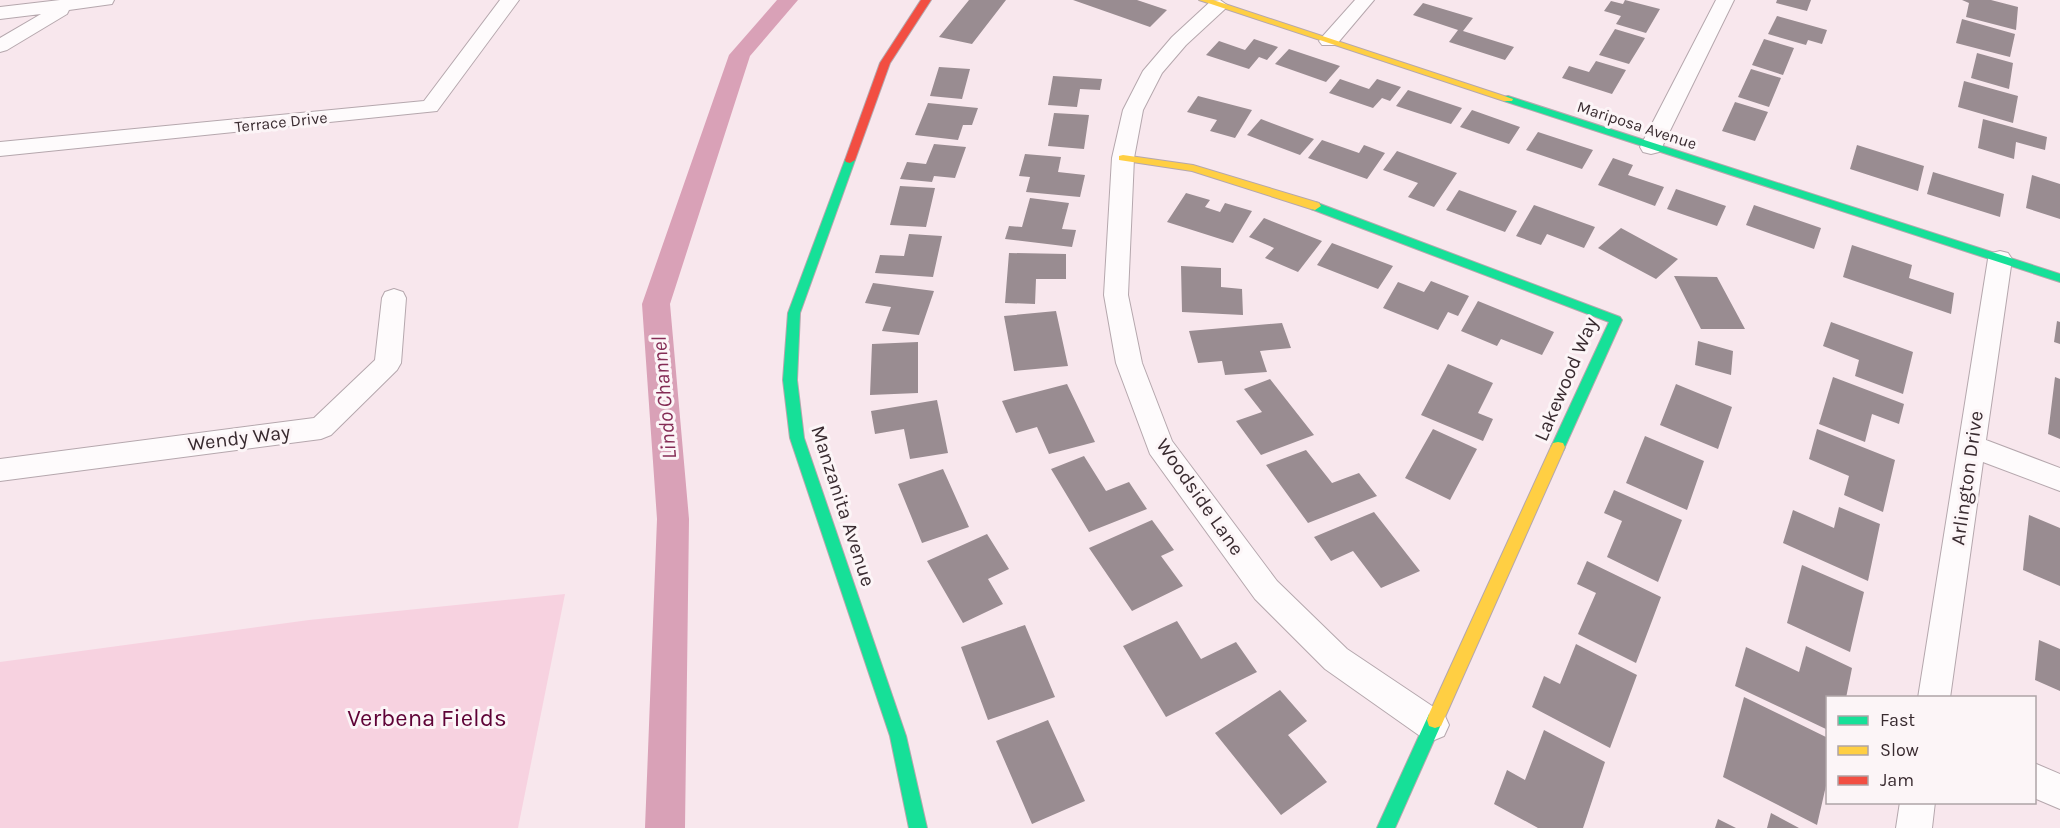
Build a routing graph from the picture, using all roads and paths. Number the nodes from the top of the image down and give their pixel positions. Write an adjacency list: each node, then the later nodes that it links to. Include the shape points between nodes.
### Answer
1 (105, 0): 7 (street)
2 (510, 0): 12 (street, Terrace Drive, via 430,107)
3 (926, 0): 25 (street, Manzanita Avenue, via 885,63 794,313 790,380 797,438 898,736)
4 (1365, 0): 9 (street)
5 (1725, 0): 11 (street)
6 (1211, 2): 9 (street, Mariposa Avenue); 13 (street, Woodside Lane, via 1153,71 1133,110)
7 (71, 3): 8 (street); 10 (street)
8 (0, 13)
9 (1329, 41): 11 (street, Mariposa Avenue)
10 (0, 46)
11 (1651, 147): 14 (street, Mariposa Avenue)
12 (0, 149)
13 (1123, 158): 21 (street, Woodside Lane, via 1116,295 1129,363 1160,446 1266,590 1336,659); 21 (street, Lakewood Way, via 1193,168 1295,199 1617,320)
14 (2000, 259): 15 (street, Mariposa Avenue); 17 (street, Arlington Drive)
15 (2060, 278)
16 (394, 298): 18 (street, Wendy Way, via 388,363 321,428)
17 (1971, 446): 19 (street); 20 (street, Arlington Drive)
18 (0, 470)
19 (2060, 480)
20 (1934, 696)
21 (1432, 725): 26 (street, Lakewood Way)
22 (2036, 781): 23 (street)
23 (2060, 792)
24 (1918, 804): 27 (street)
25 (918, 828)
26 (1386, 828)
27 (1914, 828)

